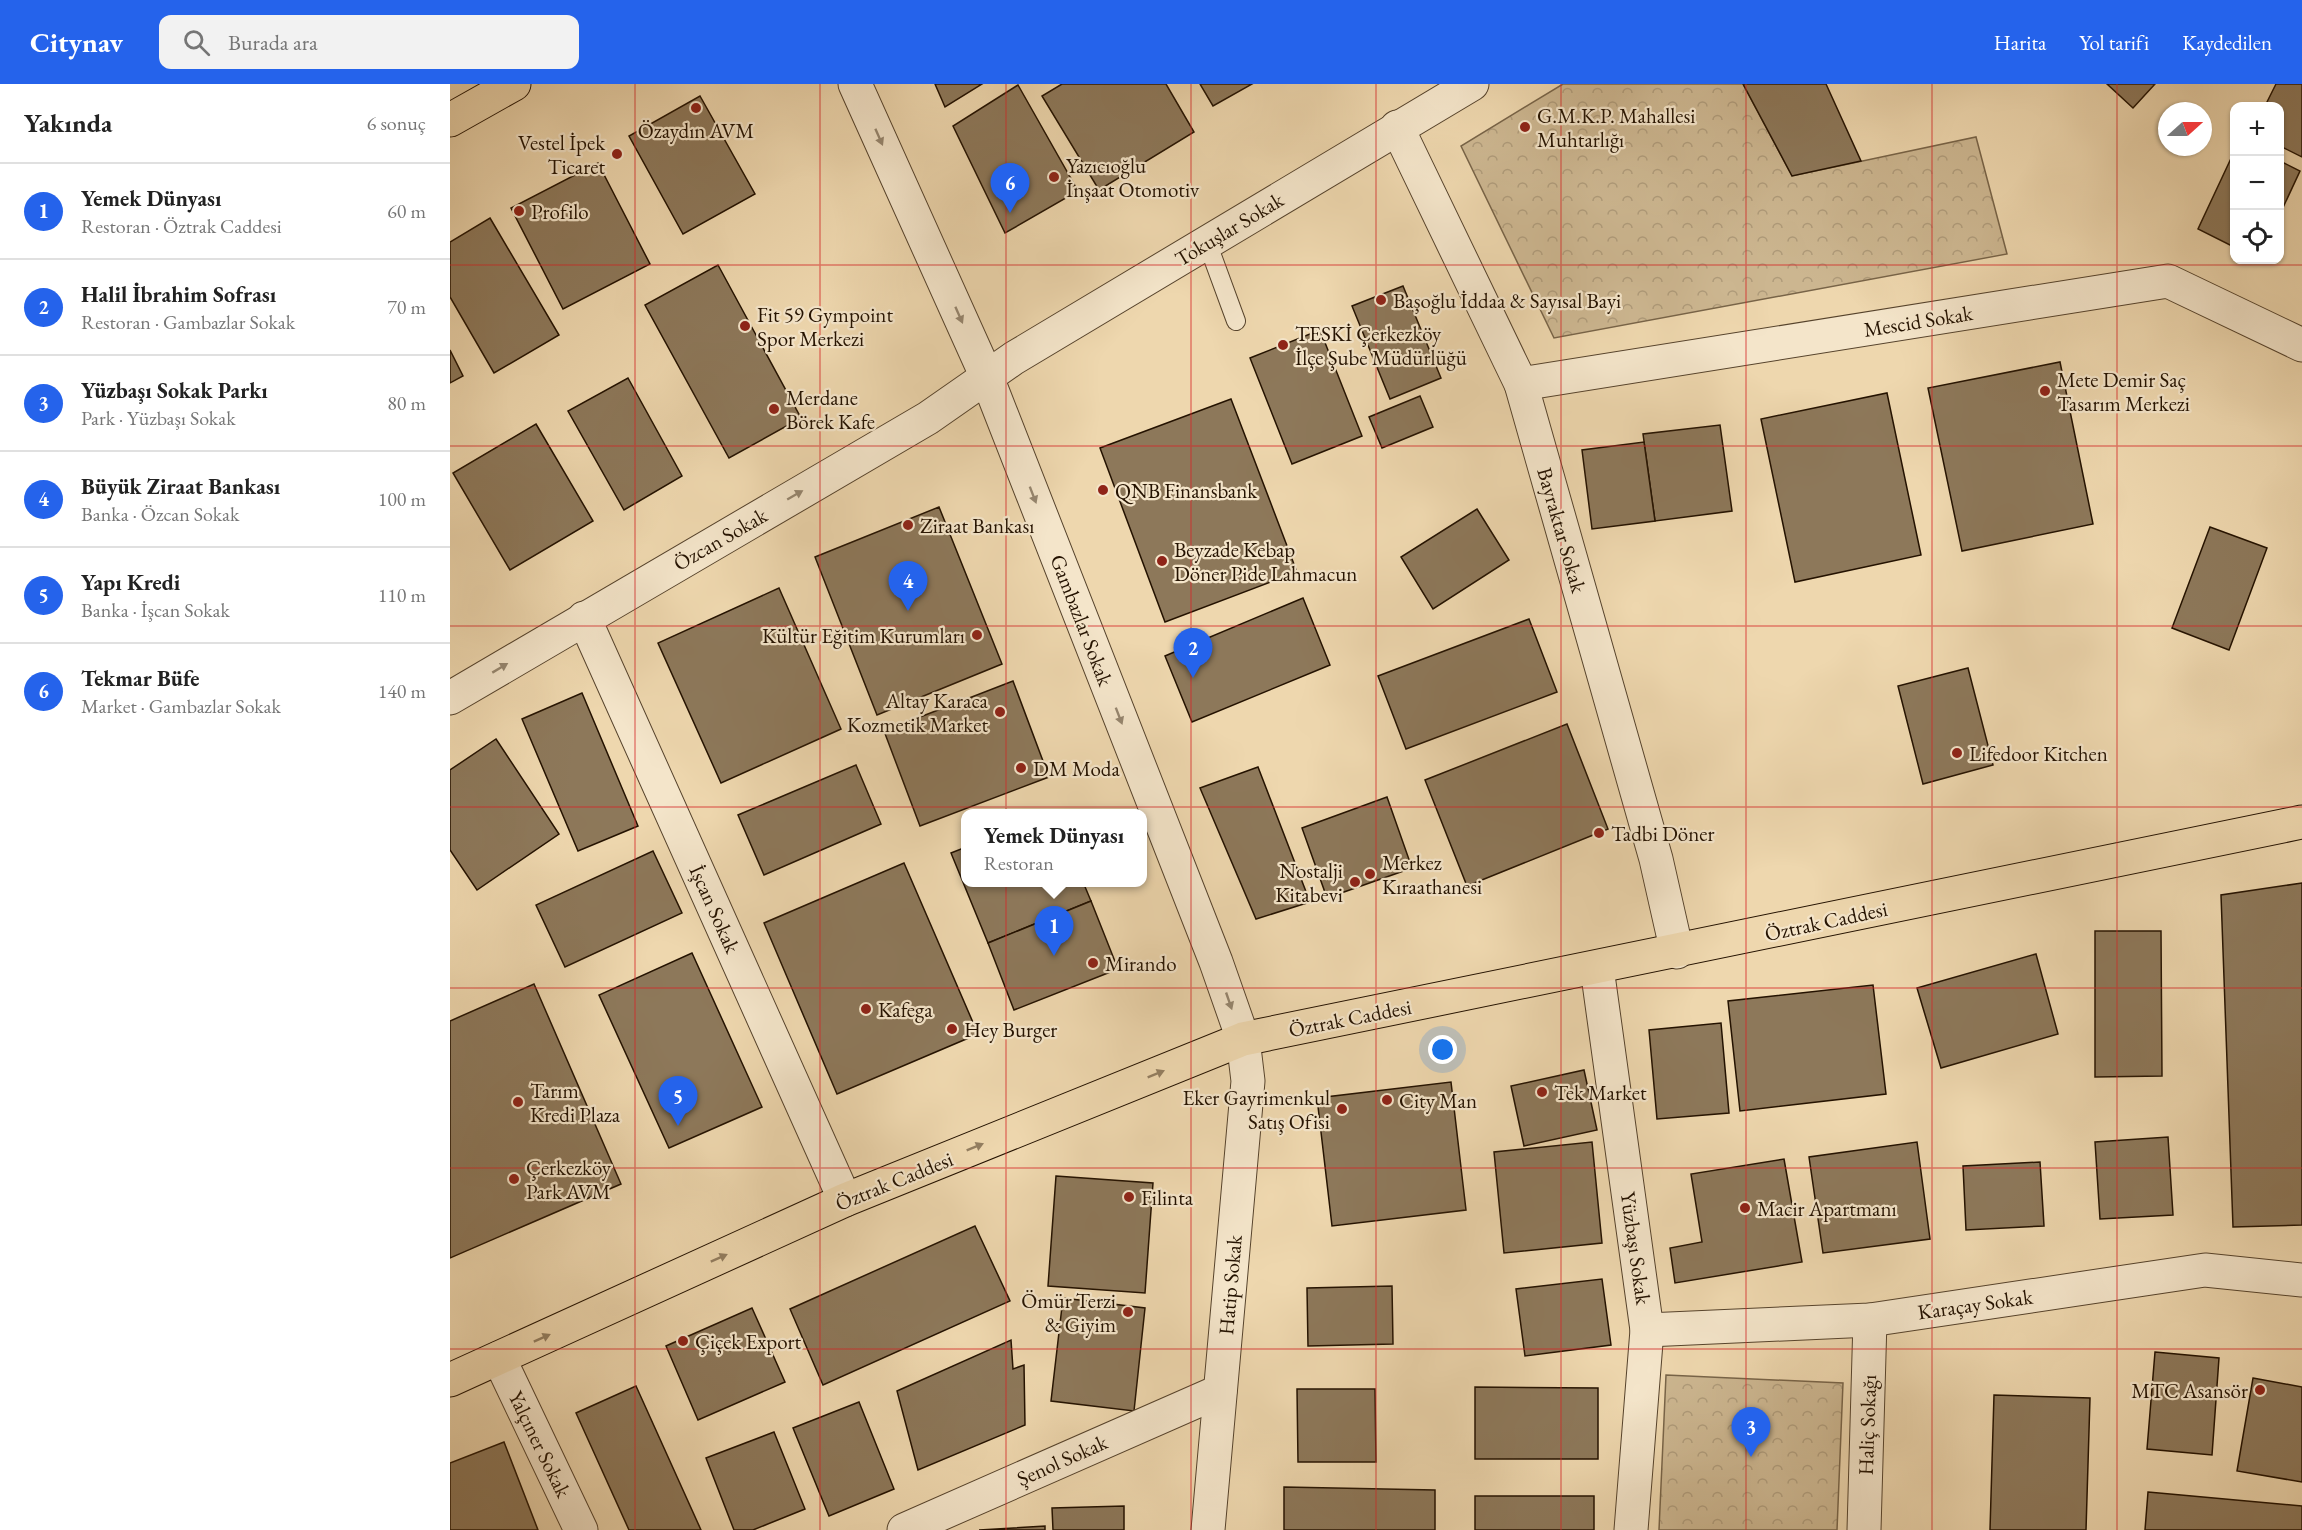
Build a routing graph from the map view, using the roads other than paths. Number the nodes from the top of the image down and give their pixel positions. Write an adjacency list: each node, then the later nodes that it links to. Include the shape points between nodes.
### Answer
1 (855, 84): 9 (street, Gambazlar Sokak, one-way to 9)
2 (1472, 84): 5 (street, Tokuşlar Sokak)
3 (501, 86): 4 (main road)
4 (450, 120)
5 (1397, 127): 6 (street, Tokuşlar Sokak); 10 (street, Bayraktar Sokak)
6 (1207, 242): 7 (lane); 9 (street, Tokuşlar Sokak)
7 (1236, 321)
8 (2302, 345): 10 (street, Mescid Sokak, via 2168,281)
9 (986, 375): 11 (street, Özcan Sokak, one-way to 9, via 928,418); 16 (street, Gambazlar Sokak, one-way to 16)
10 (1521, 384): 14 (street, Bayraktar Sokak, via 1656,860)
11 (584, 618): 12 (street, Özcan Sokak, one-way to 11); 17 (street, İşcan Sokak)
12 (450, 698)
13 (2302, 822): 14 (main road, Öztrak Caddesi)
14 (1677, 952): 15 (main road, Öztrak Caddesi)
15 (1597, 968): 16 (main road, Öztrak Caddesi); 20 (street, Yüzbaşı Sokak)
16 (1243, 1039): 17 (main road, Öztrak Caddesi, one-way to 16); 23 (street, Hatip Sokak, via 1248,1081)
17 (845, 1200): 21 (main road, Öztrak Caddesi, one-way to 17)
18 (2302, 1280): 19 (street, Karaçay Sokak, via 2205,1270)
19 (1870, 1320): 20 (street, Karaçay Sokak); 28 (street, Haliç Sokağı)
20 (1647, 1330): 27 (street, Yüzbaşı Sokak)
21 (499, 1358): 22 (main road, Öztrak Caddesi); 24 (street, Yalçıner Sokak)
22 (450, 1380)
23 (1220, 1391): 25 (street, Şenol Sokak); 26 (street, Hatip Sokak)
24 (581, 1530)
25 (904, 1530)
26 (1208, 1530)
27 (1631, 1530)
28 (1864, 1530)

